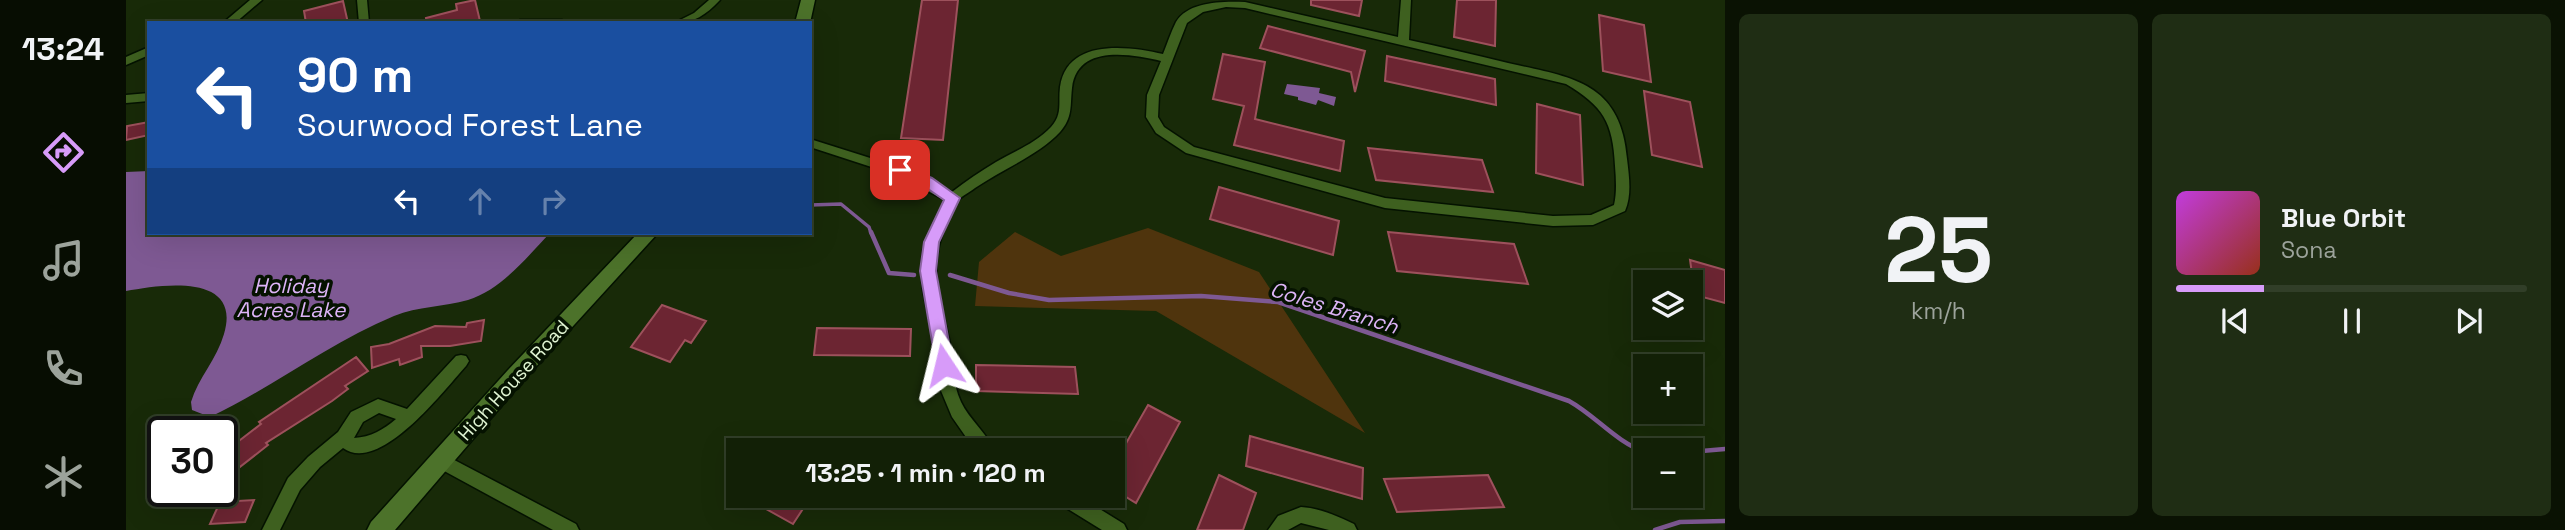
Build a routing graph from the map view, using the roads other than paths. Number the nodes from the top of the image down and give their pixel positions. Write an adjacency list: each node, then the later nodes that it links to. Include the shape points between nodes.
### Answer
1 (257, 0): 6 (street)
2 (362, 0): 7 (street)
3 (715, 0): 8 (street)
4 (808, 0): 9 (main road)
5 (1406, 0): 10 (street)
6 (231, 21)
7 (364, 21)
8 (684, 21)
9 (803, 21)
10 (1403, 41): 12 (street, via 1226,4 1200,9 1182,21); 12 (street, via 1570,81 1599,98 1615,119 1623,197 1620,208 1593,220 1553,221 1385,203 1208,157 1172,140 1152,117 1153,95)
11 (147, 51): 13 (street)
12 (1167, 58): 17 (street, via 1119,50 1086,58 1070,74 1065,114 1053,132)
13 (126, 61)
14 (147, 97): 15 (street)
15 (126, 99)
16 (812, 144): 17 (street, via 900,170)
17 (952, 198): 22 (street, via 930,249 928,271 947,385 960,418)
18 (647, 235): 23 (main road, High House Road)
19 (461, 361): 20 (street)
20 (407, 417): 21 (street, via 389,435 368,445 350,445); 21 (street, via 385,407 371,408 351,423)
21 (344, 437): 25 (street, via 294,484)
22 (976, 438)
23 (441, 461): 26 (main road, High House Road); 27 (street)
24 (1082, 508): 28 (street)
25 (271, 530)
26 (379, 530)
27 (570, 530)
28 (1118, 530)
29 (1277, 530): 30 (street, via 1299,514)
30 (1348, 530)

